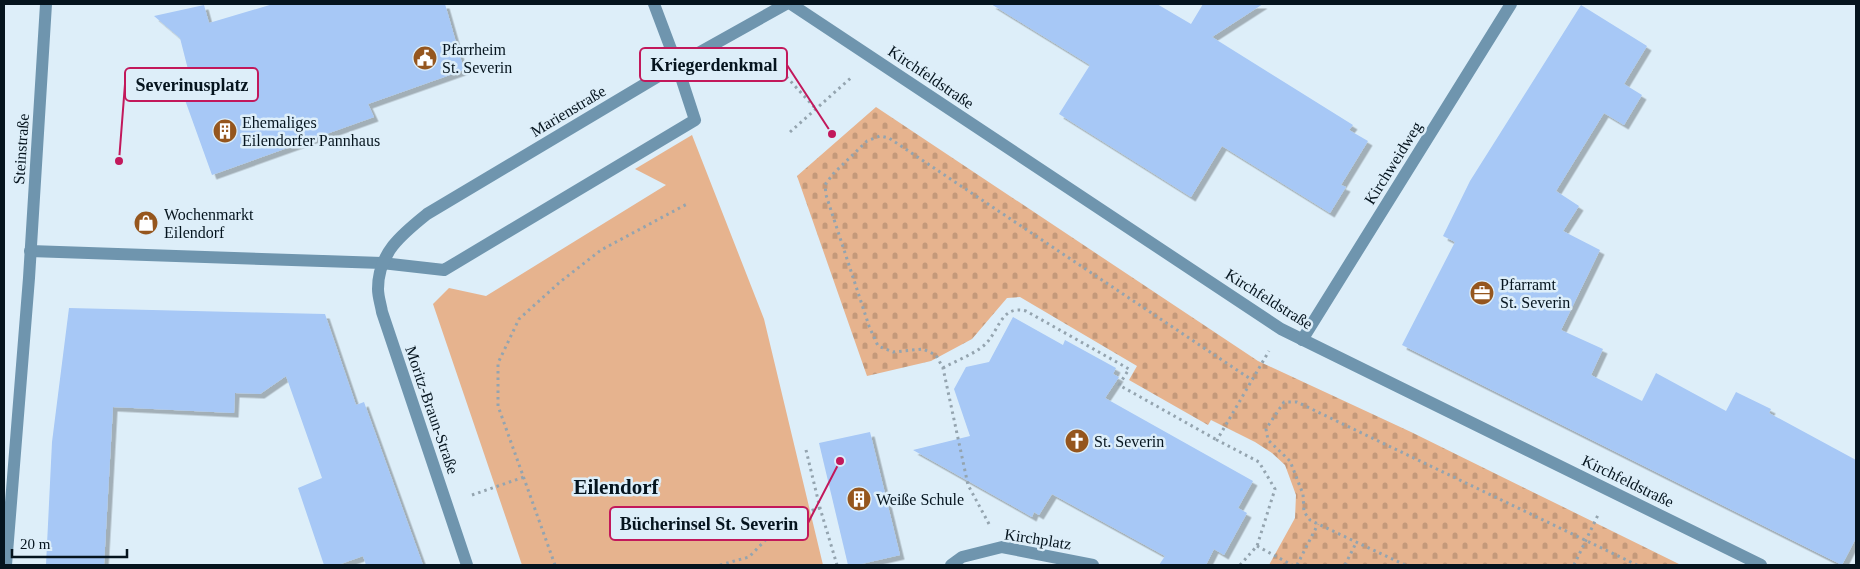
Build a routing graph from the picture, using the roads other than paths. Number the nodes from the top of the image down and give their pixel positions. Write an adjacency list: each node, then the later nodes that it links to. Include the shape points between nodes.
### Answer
1 (46, 4): 7 (street, Steinstraße)
2 (654, 4): 6 (street)
3 (786, 4): 6 (street, Marienstraße)
4 (791, 4): 9 (street, Kirchfeldstraße)
5 (1510, 4): 9 (street, Kirchweidweg)
6 (677, 65): 8 (street, Marienstraße, via 427,214 400,236); 8 (street, via 696,120 444,270)
7 (30, 252): 8 (street); 10 (street, Steinstraße)
8 (382, 263): 11 (street, Moritz-Braun-Straße, via 378,289 382,312)
9 (1302, 340): 14 (street, Kirchfeldstraße)
10 (6, 565)
11 (467, 565)
12 (951, 565): 13 (street, Kirchplatz, via 962,557 1002,547)
13 (1093, 565)
14 (1761, 565)

